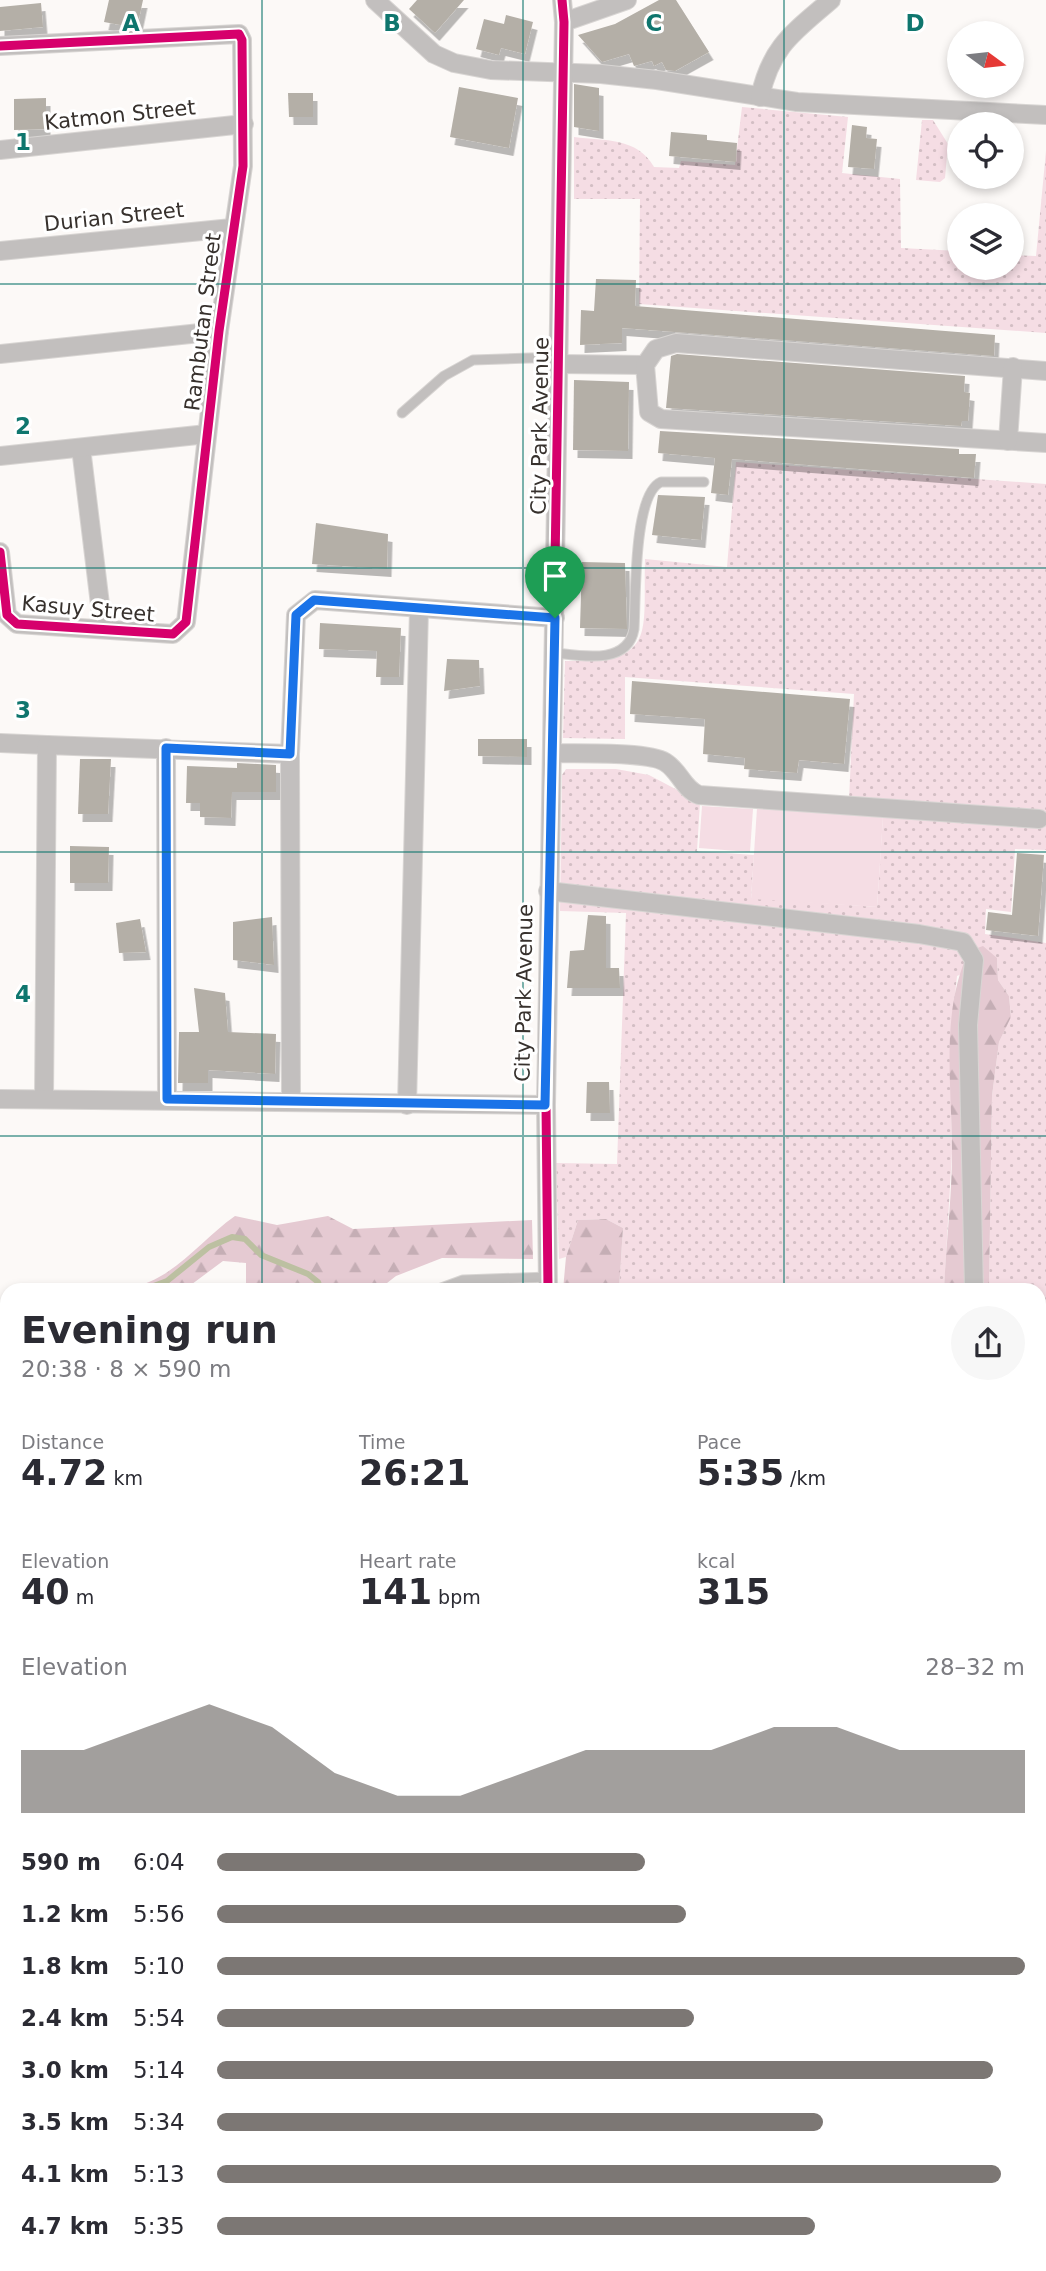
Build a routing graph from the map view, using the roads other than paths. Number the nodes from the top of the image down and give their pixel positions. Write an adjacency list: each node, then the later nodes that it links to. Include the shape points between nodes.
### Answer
1 (375, 0): 7 (street, via 435,54 454,63 491,70)
2 (562, 0): 5 (street, City Park Avenue)
3 (627, 0): 5 (street)
4 (831, 0): 8 (street, via 775,51)
5 (564, 22): 7 (street, City Park Avenue)
6 (0, 46): 10 (street, Rambutan Street, via 232,32 242,40)
7 (562, 72): 8 (street, via 657,80); 16 (street, City Park Avenue)
8 (760, 97): 9 (street)
9 (1046, 115)
10 (244, 124): 11 (street, Katmon Street); 12 (street, Rambutan Street, via 243,166)
11 (0, 150)
12 (232, 228): 13 (street, Durian Street); 14 (street, Rambutan Street)
13 (0, 251)
14 (219, 331): 15 (street); 21 (street, Rambutan Street)
15 (0, 354)
16 (559, 361): 17 (street); 20 (lane, via 473,360 444,376); 29 (street, City Park Avenue)
17 (645, 365): 18 (street, via 656,349 676,343); 22 (street, via 649,412 655,417)
18 (1013, 367): 19 (street); 22 (street)
19 (1046, 371)
20 (402, 413)
21 (207, 435): 24 (street); 30 (street, Rambutan Street)
22 (1008, 441): 23 (street)
23 (1046, 443)
24 (81, 448): 25 (street); 31 (street)
25 (0, 456)
26 (704, 482): 32 (lane, via 667,481 650,489 641,526 634,629 629,643 618,652 597,657)
27 (0, 552): 31 (street, Kasuy Street, via 10,620)
28 (419, 609): 29 (street); 37 (street, via 314,600 296,615); 44 (street)
29 (555, 618): 32 (street, City Park Avenue)
30 (186, 622): 31 (street, Kasuy Street, via 173,634)
31 (103, 629)
32 (556, 653): 36 (street, City Park Avenue)
33 (0, 743): 34 (street)
34 (47, 745): 35 (street); 40 (street)
35 (166, 748): 37 (street); 42 (street)
36 (552, 753): 38 (street, via 661,759 678,770 691,792 699,795); 39 (street, City Park Avenue)
37 (290, 754): 43 (street)
38 (1039, 819)
39 (548, 891): 45 (street, City Park Avenue); 49 (street, via 963,942 974,960 968,1025)
40 (44, 1098): 41 (street); 42 (street)
41 (0, 1099)
42 (167, 1099): 43 (street)
43 (291, 1100): 44 (street)
44 (407, 1105): 45 (street)
45 (545, 1105): 48 (street, City Park Avenue)
46 (455, 1283): 47 (lane)
47 (527, 1283)
48 (548, 1283)
49 (974, 1283)
50 (0, 2019): 51 (street)
51 (0, 2060)

